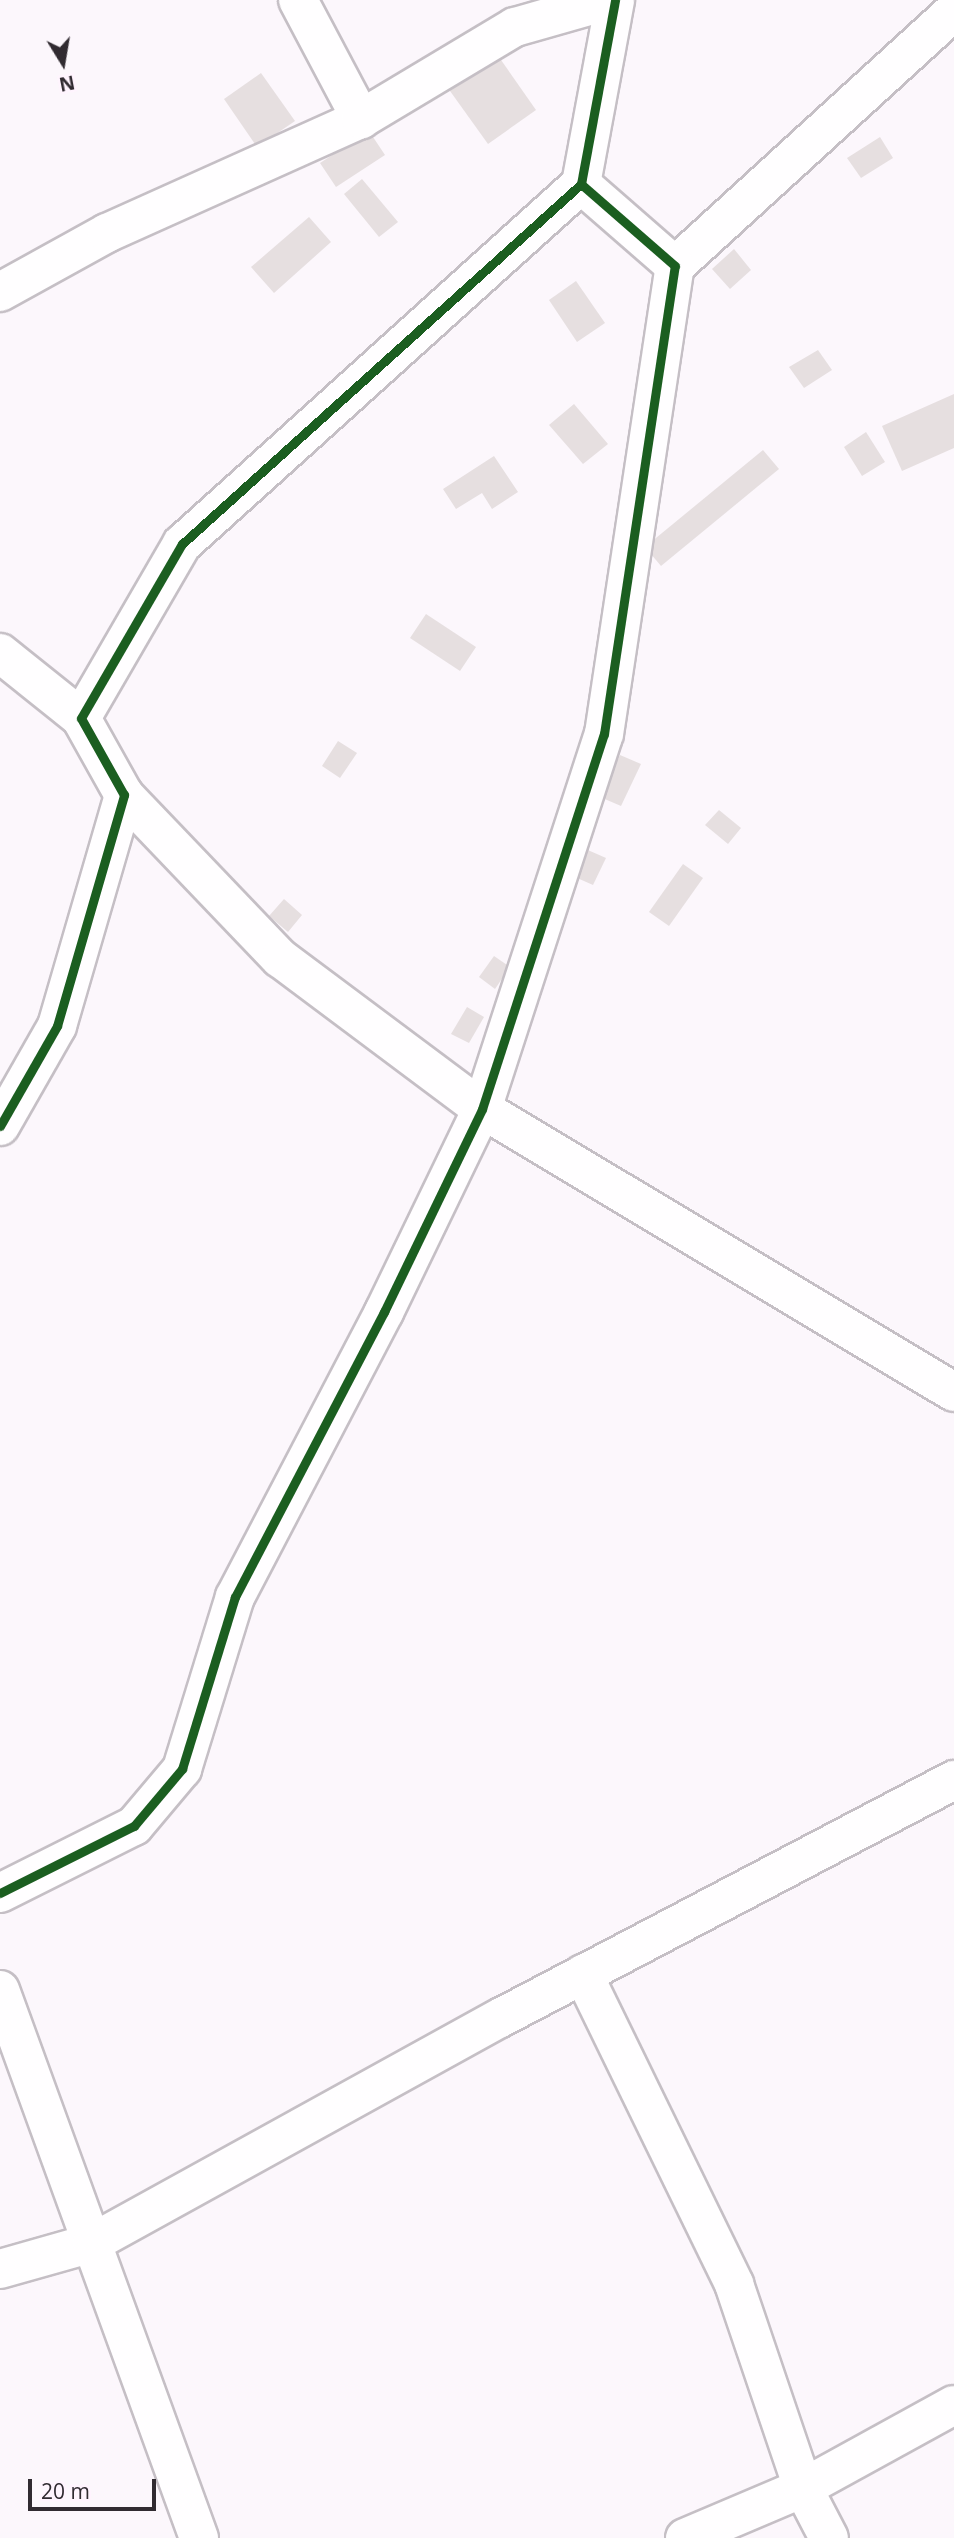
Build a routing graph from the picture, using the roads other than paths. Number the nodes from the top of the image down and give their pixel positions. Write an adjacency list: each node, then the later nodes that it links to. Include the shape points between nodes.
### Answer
1 (298, 0): 4 (street)
2 (612, 0): 4 (street, via 515,27); 5 (street)
3 (954, 11): 6 (street)
4 (361, 119): 7 (street, via 107,233)
5 (581, 184): 6 (street); 9 (street, via 182,544)
6 (675, 266): 11 (street, via 604,734)
7 (0, 292)
8 (0, 653): 9 (street)
9 (81, 718): 10 (street)
10 (124, 795): 11 (street, via 279,958); 12 (street, via 57,1026)
11 (482, 1109): 13 (street); 15 (street, via 384,1312 235,1597 182,1769 135,1826)
12 (0, 1126)
13 (954, 1392)
14 (954, 1780): 16 (street)
15 (0, 1893)
16 (583, 1973): 18 (street); 21 (street, via 734,2284)
17 (0, 1990): 18 (street)
18 (92, 2243): 19 (street); 22 (street)
19 (0, 2269)
20 (954, 2405): 21 (street)
21 (803, 2488): 23 (street); 24 (street)
22 (199, 2538)
23 (685, 2538)
24 (829, 2538)

